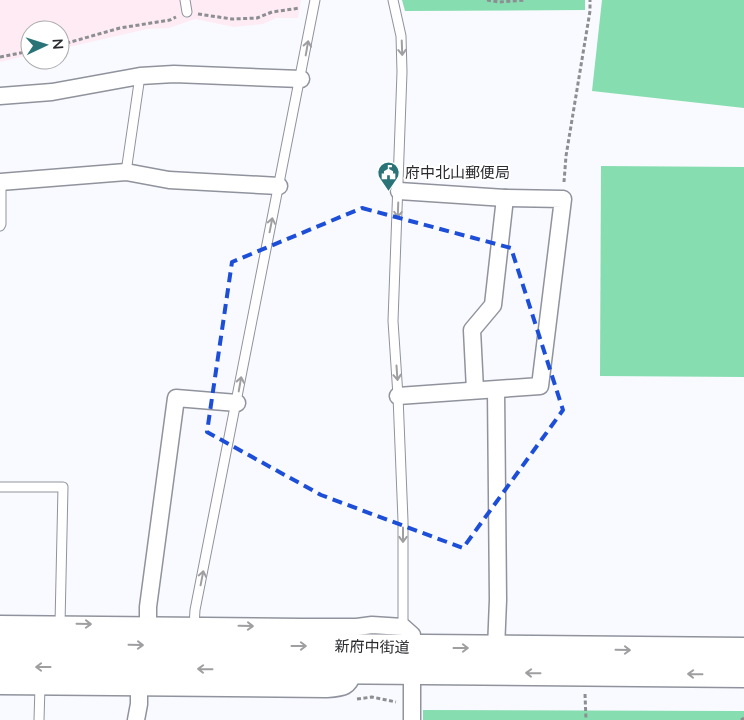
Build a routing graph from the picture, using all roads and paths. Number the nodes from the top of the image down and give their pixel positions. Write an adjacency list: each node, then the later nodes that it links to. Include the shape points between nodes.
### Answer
1 (186, 0): 7 (lane)
2 (315, 0): 11 (lane, one-way to 2)
3 (393, 0): 16 (lane, one-way to 16, via 401,36)
4 (487, 0): 5 (path)
5 (525, 0)
6 (590, 0): 18 (path, via 566,156)
7 (187, 12)
8 (20, 53): 9 (path)
9 (0, 57)
10 (140, 76): 11 (street, via 174,74); 12 (street, via 52,92); 13 (lane)
11 (301, 79): 15 (lane)
12 (0, 96)
13 (126, 172): 14 (street); 15 (street, via 169,180)
14 (0, 182): 19 (lane)
15 (279, 186): 23 (lane, one-way to 15)
16 (399, 191): 17 (street); 22 (lane, one-way to 22, via 393,321)
17 (505, 198): 18 (street); 20 (street, via 494,305 472,330)
18 (563, 199): 21 (street, via 540,386)
19 (0, 226)
20 (474, 390): 21 (street); 22 (street)
21 (496, 390): 30 (street)
22 (398, 396): 31 (lane, one-way to 31)
23 (237, 403): 27 (street, via 176,398); 28 (lane, one-way to 23)
24 (0, 487): 26 (lane, via 63,487)
25 (0, 624): 26 (street)
26 (60, 624): 27 (street, one-way to 27)
27 (148, 626): 28 (street)
28 (194, 626): 31 (street, one-way to 31, via 372,625)
29 (0, 644): 31 (main road, 新府中街道, one-way to 31)
30 (496, 648): 31 (main road, 新府中街道, one-way to 30); 32 (main road, 新府中街道, one-way to 32)
31 (409, 649): 34 (main road, 新府中街道); 35 (main road, 新府中街道, one-way to 31); 42 (street)
32 (744, 651)
33 (0, 667): 34 (main road, 新府中街道, one-way to 33)
34 (354, 671): 38 (street, via 346,686 326,689)
35 (744, 674)
36 (0, 686): 37 (street)
37 (40, 686): 38 (street); 40 (lane)
38 (139, 687): 41 (street)
39 (585, 694): 43 (path)
40 (39, 720)
41 (136, 720)
42 (412, 720)
43 (586, 720)

